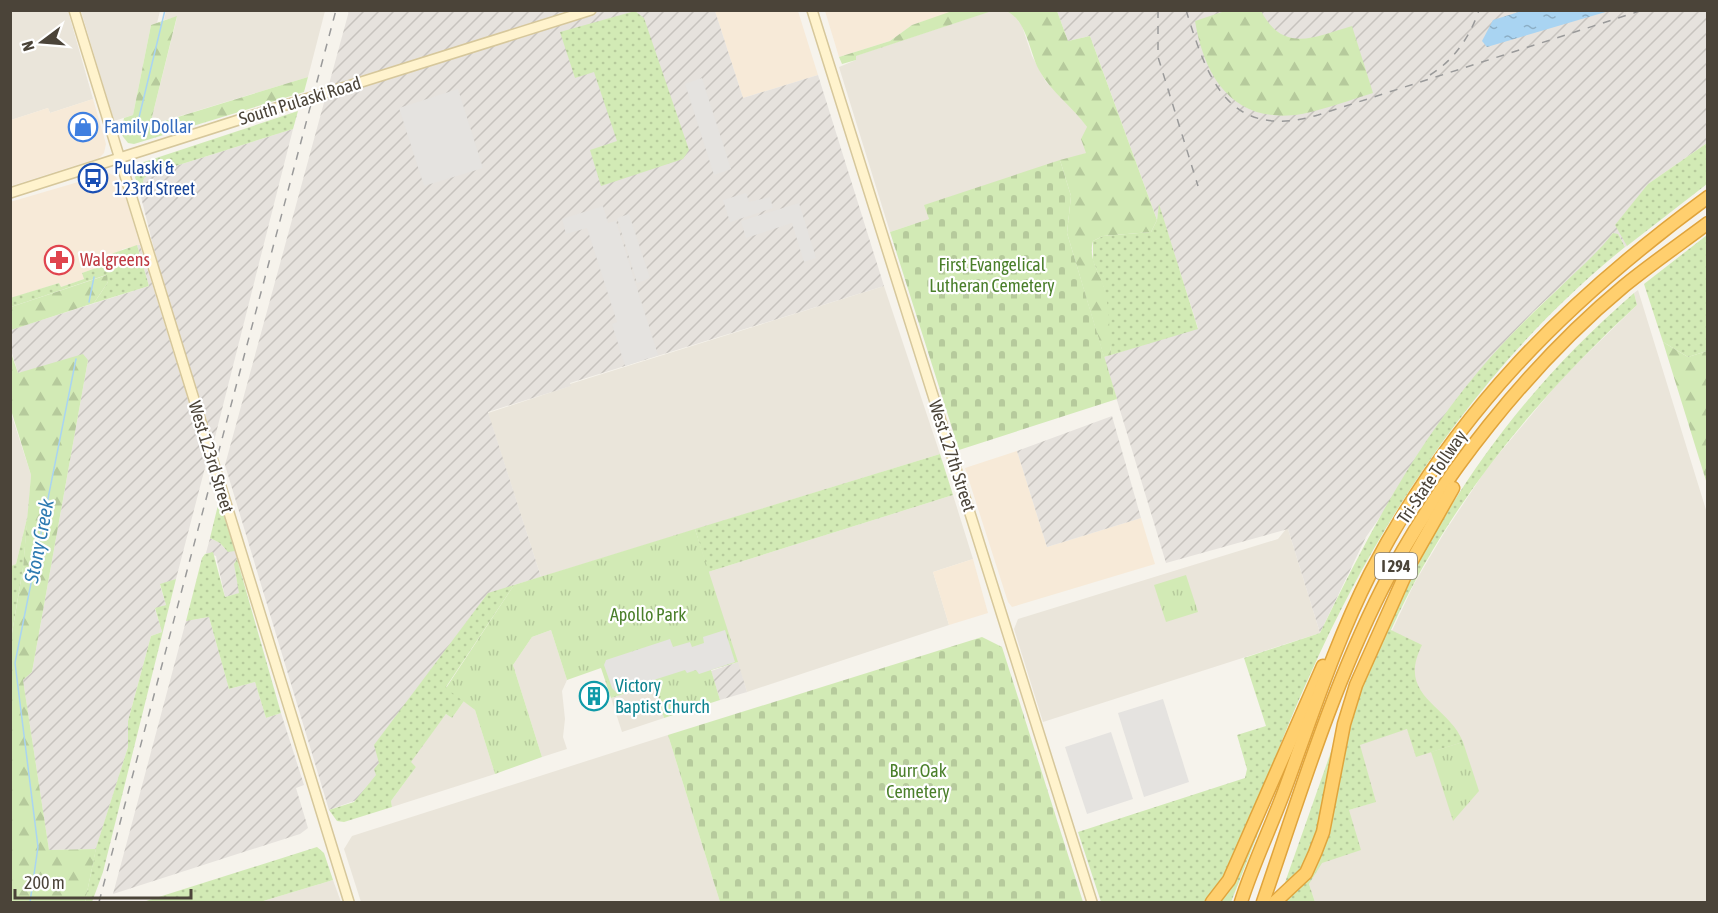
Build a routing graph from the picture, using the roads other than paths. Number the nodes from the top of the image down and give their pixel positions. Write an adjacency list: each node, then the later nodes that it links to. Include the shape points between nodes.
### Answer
1 (74, 10): 4 (main road, West 123rd Street)
2 (591, 10): 4 (main road, South Pulaski Road, bridge)
3 (812, 10): 11 (main road, West 127th Street)
4 (120, 158): 5 (main road, South Pulaski Road); 10 (main road, West 123rd Street)
5 (10, 193)
6 (1707, 197): 9 (highway, Tri-State Tollway / I 294, via 1617,266 1500,380 1412,503 1370,574)
7 (1707, 223): 8 (highway, Tri-State Tollway / I 294, via 1623,287 1548,357 1511,397)
8 (1482, 438): 14 (highway, Tri-State Tollway / I 294, via 1423,519 1382,588 1338,690); 15 (highway, via 1411,562 1356,685 1344,724 1323,832 1306,873)
9 (1334, 654): 12 (highway, via 1319,669 1229,880); 13 (highway, Tri-State Tollway / I 294)
10 (349, 903)
11 (1092, 903)
12 (1212, 903)
13 (1239, 903)
14 (1263, 903)
15 (1275, 903)

